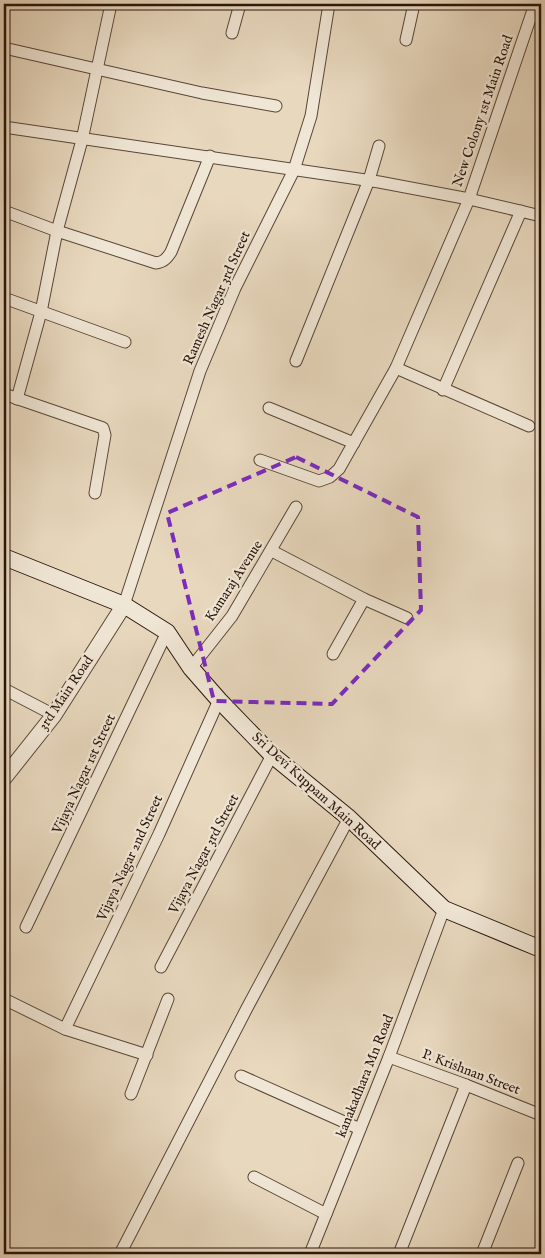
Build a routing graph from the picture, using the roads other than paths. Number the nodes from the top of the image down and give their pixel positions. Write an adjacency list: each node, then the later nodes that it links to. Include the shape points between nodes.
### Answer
1 (111, 4): 9 (street)
2 (240, 4): 6 (street)
3 (329, 4): 15 (street, Ramesh Nagar 3rd Street, via 310,116)
4 (414, 4): 7 (street)
5 (535, 4): 17 (street, New Colony 1st Main Road)
6 (232, 33)
7 (406, 40)
8 (4, 48): 9 (street)
9 (97, 68): 10 (street, via 202,93); 12 (street)
10 (276, 106)
11 (4, 127): 12 (street)
12 (82, 140): 14 (street); 21 (street)
13 (379, 146): 16 (street)
14 (210, 156): 15 (street); 21 (street, via 171,252 161,262 156,264)
15 (294, 170): 16 (street); 39 (street, Ramesh Nagar 3rd Street, via 235,288 200,370)
16 (369, 180): 17 (street); 25 (street)
17 (469, 199): 19 (street); 26 (street, New Colony 1st Main Road)
18 (4, 211): 21 (street)
19 (521, 211): 20 (street); 27 (street)
20 (541, 216)
21 (57, 231): 23 (street)
22 (4, 298): 23 (street)
23 (41, 312): 24 (street); 29 (street)
24 (126, 342)
25 (296, 361)
26 (396, 368): 27 (street); 32 (street, New Colony 1st Main Road)
27 (443, 390): 31 (street)
28 (4, 394): 29 (street)
29 (17, 399): 34 (street, via 103,428 105,435)
30 (270, 408): 32 (street)
31 (529, 426)
32 (354, 443): 33 (street, New Colony 1st Main Road, via 339,469 319,481)
33 (260, 460)
34 (94, 493)
35 (296, 506): 36 (street, Kamaraj Avenue)
36 (272, 550): 38 (street); 43 (street, Kamaraj Avenue, via 232,616)
37 (4, 557): 39 (main road, Sri Devi Kuppam Main Road)
38 (364, 599): 40 (street); 42 (street)
39 (124, 605): 41 (main road, Sri Devi Kuppam Main Road); 46 (street, 3rd Main Road)
40 (407, 618)
41 (167, 632): 43 (main road, Sri Devi Kuppam Main Road); 51 (street, Vijaya Nagar 1st Street)
42 (333, 654)
43 (192, 668): 45 (main road, Sri Devi Kuppam Main Road)
44 (4, 689): 46 (street)
45 (219, 700): 47 (main road, Sri Devi Kuppam Main Road); 56 (street, Vijaya Nagar 2nd Street)
46 (54, 715): 48 (street, 3rd Main Road)
47 (272, 755): 49 (main road, Sri Devi Kuppam Main Road); 53 (street, Vijaya Nagar 3rd Street)
48 (4, 778)
49 (349, 818): 50 (main road, Sri Devi Kuppam Main Road); 67 (street)
50 (444, 908): 52 (main road, Sri Devi Kuppam Main Road); 58 (street, kanakadhara Mn Road)
51 (26, 927)
52 (541, 950)
53 (161, 967)
54 (4, 999): 56 (street)
55 (168, 999): 57 (street)
56 (65, 1029): 57 (street)
57 (147, 1055): 61 (street)
58 (389, 1058): 60 (street, P. Krishnan Street); 63 (street, kanakadhara Mn Road)
59 (241, 1076): 63 (street)
60 (466, 1085): 62 (street, P. Krishnan Street); 69 (street)
61 (131, 1094)
62 (541, 1115)
63 (360, 1129): 66 (street, kanakadhara Mn Road)
64 (518, 1163): 70 (street)
65 (254, 1177): 66 (street)
66 (326, 1214): 68 (street, kanakadhara Mn Road)
67 (120, 1254)
68 (310, 1254)
69 (399, 1254)
70 (482, 1254)

